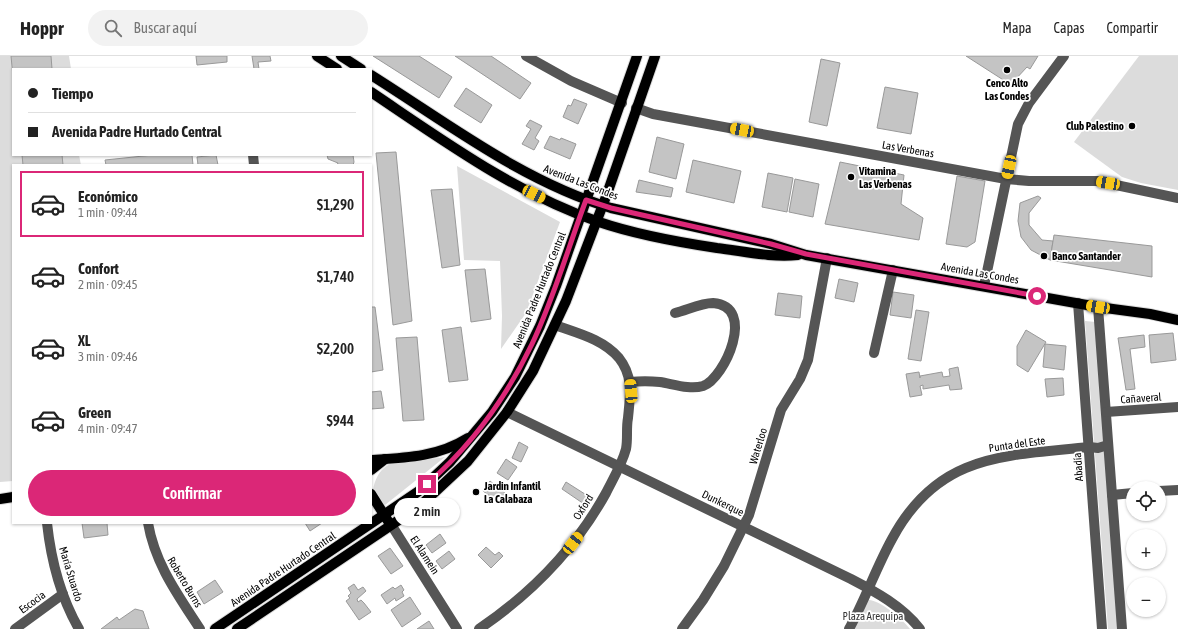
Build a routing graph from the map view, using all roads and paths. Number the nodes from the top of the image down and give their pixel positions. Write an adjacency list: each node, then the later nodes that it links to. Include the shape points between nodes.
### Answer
1 (317, 56): 7 (main road)
2 (341, 56): 8 (main road)
3 (637, 56): 11 (main road, Avenida Padre Hurtado Central)
4 (655, 56): 12 (main road)
5 (1064, 56): 13 (street, via 1023,114)
6 (529, 57): 11 (street, via 571,81)
7 (335, 68)
8 (359, 68)
9 (372, 76): 15 (main road, Avenida Las Condes, via 475,144 525,173)
10 (372, 93): 17 (main road, Avenida Las Condes, via 477,162 534,194)
11 (622, 103): 15 (main road, Avenida Padre Hurtado Central)
12 (636, 108): 13 (street, Las Verbenas, via 653,114); 16 (main road)
13 (1006, 179): 14 (street, Las Verbenas, via 1097,181); 22 (street)
14 (1178, 198)
15 (586, 200): 16 (main road, Avenida Las Condes); 17 (main road, Avenida Padre Hurtado Central)
16 (603, 206): 18 (main road); 19 (main road, Avenida Las Condes)
17 (581, 215): 18 (main road, Avenida Las Condes); 35 (main road, Avenida Padre Hurtado Central, via 556,286 532,343 505,393)
18 (597, 221): 19 (main road, Avenida Las Condes, via 646,235 698,245 770,255); 29 (main road)
19 (806, 254): 20 (main road, Avenida Las Condes)
20 (827, 258): 21 (main road, Avenida Las Condes); 53 (street, Waterloo, via 808,360 781,410)
21 (893, 270): 22 (main road, Avenida Las Condes); 30 (street)
22 (984, 286): 23 (main road, Avenida Las Condes)
23 (1078, 303): 24 (main road, Avenida Las Condes); 37 (street, Abadía)
24 (1098, 307): 27 (main road, Avenida Las Condes); 34 (street)
25 (675, 313): 31 (street, via 711,303 725,306 731,312 736,322 736,332 720,368 710,382 697,387)
26 (1178, 313): 27 (main road, Avenida Las Condes)
27 (1150, 314): 28 (main road, Avenida Las Condes)
28 (1178, 320)
29 (555, 325): 31 (street, Oxford, via 606,346 624,366); 33 (main road, via 533,371)
30 (874, 353)
31 (630, 382): 40 (street, Oxford, via 626,446)
32 (1178, 407): 34 (street, Cañaveral)
33 (508, 412): 40 (street, Dunkerque); 52 (main road, via 454,476)
34 (1106, 412): 36 (street)
35 (477, 430): 38 (main road, via 459,444 436,453); 49 (main road, Avenida Padre Hurtado Central, via 436,477)
36 (1108, 445): 37 (street, Punta del Este); 45 (street)
37 (1089, 447): 54 (street, Punta del Este, via 995,458 967,467 946,478 918,501 902,523); 66 (street, Abadía)
38 (385, 459): 39 (main road); 41 (main road)
39 (372, 460)
40 (619, 466): 53 (street, Dunkerque); 62 (street, Oxford, via 597,507 567,551 522,597)
41 (372, 469)
42 (1178, 490): 43 (street)
43 (1166, 491)
44 (1126, 494): 45 (street)
45 (1112, 495): 67 (street)
46 (372, 496): 49 (main road, El Alamein)
47 (12, 498): 48 (main road)
48 (0, 499)
49 (385, 516): 52 (main road, El Alamein); 59 (main road, Avenida Padre Hurtado Central)
50 (46, 524): 55 (street, María Stuardo, via 53,561)
51 (148, 524): 58 (street, Roberto Burns, via 154,550 164,573)
52 (392, 526): 60 (main road); 61 (street, El Alamein)
53 (744, 526): 54 (street, Dunkerque); 63 (street, Waterloo, via 713,585)
54 (869, 589): 64 (street, Punta del Este); 65 (street, Dunkerque, via 902,610)
55 (63, 594): 56 (street, Escocia); 57 (street, María Stuardo)
56 (15, 629)
57 (79, 629)
58 (200, 629)
59 (215, 629)
60 (236, 629)
61 (458, 629)
62 (479, 629)
63 (682, 629)
64 (849, 629)
65 (920, 629)
66 (1102, 629)
67 (1122, 629)

